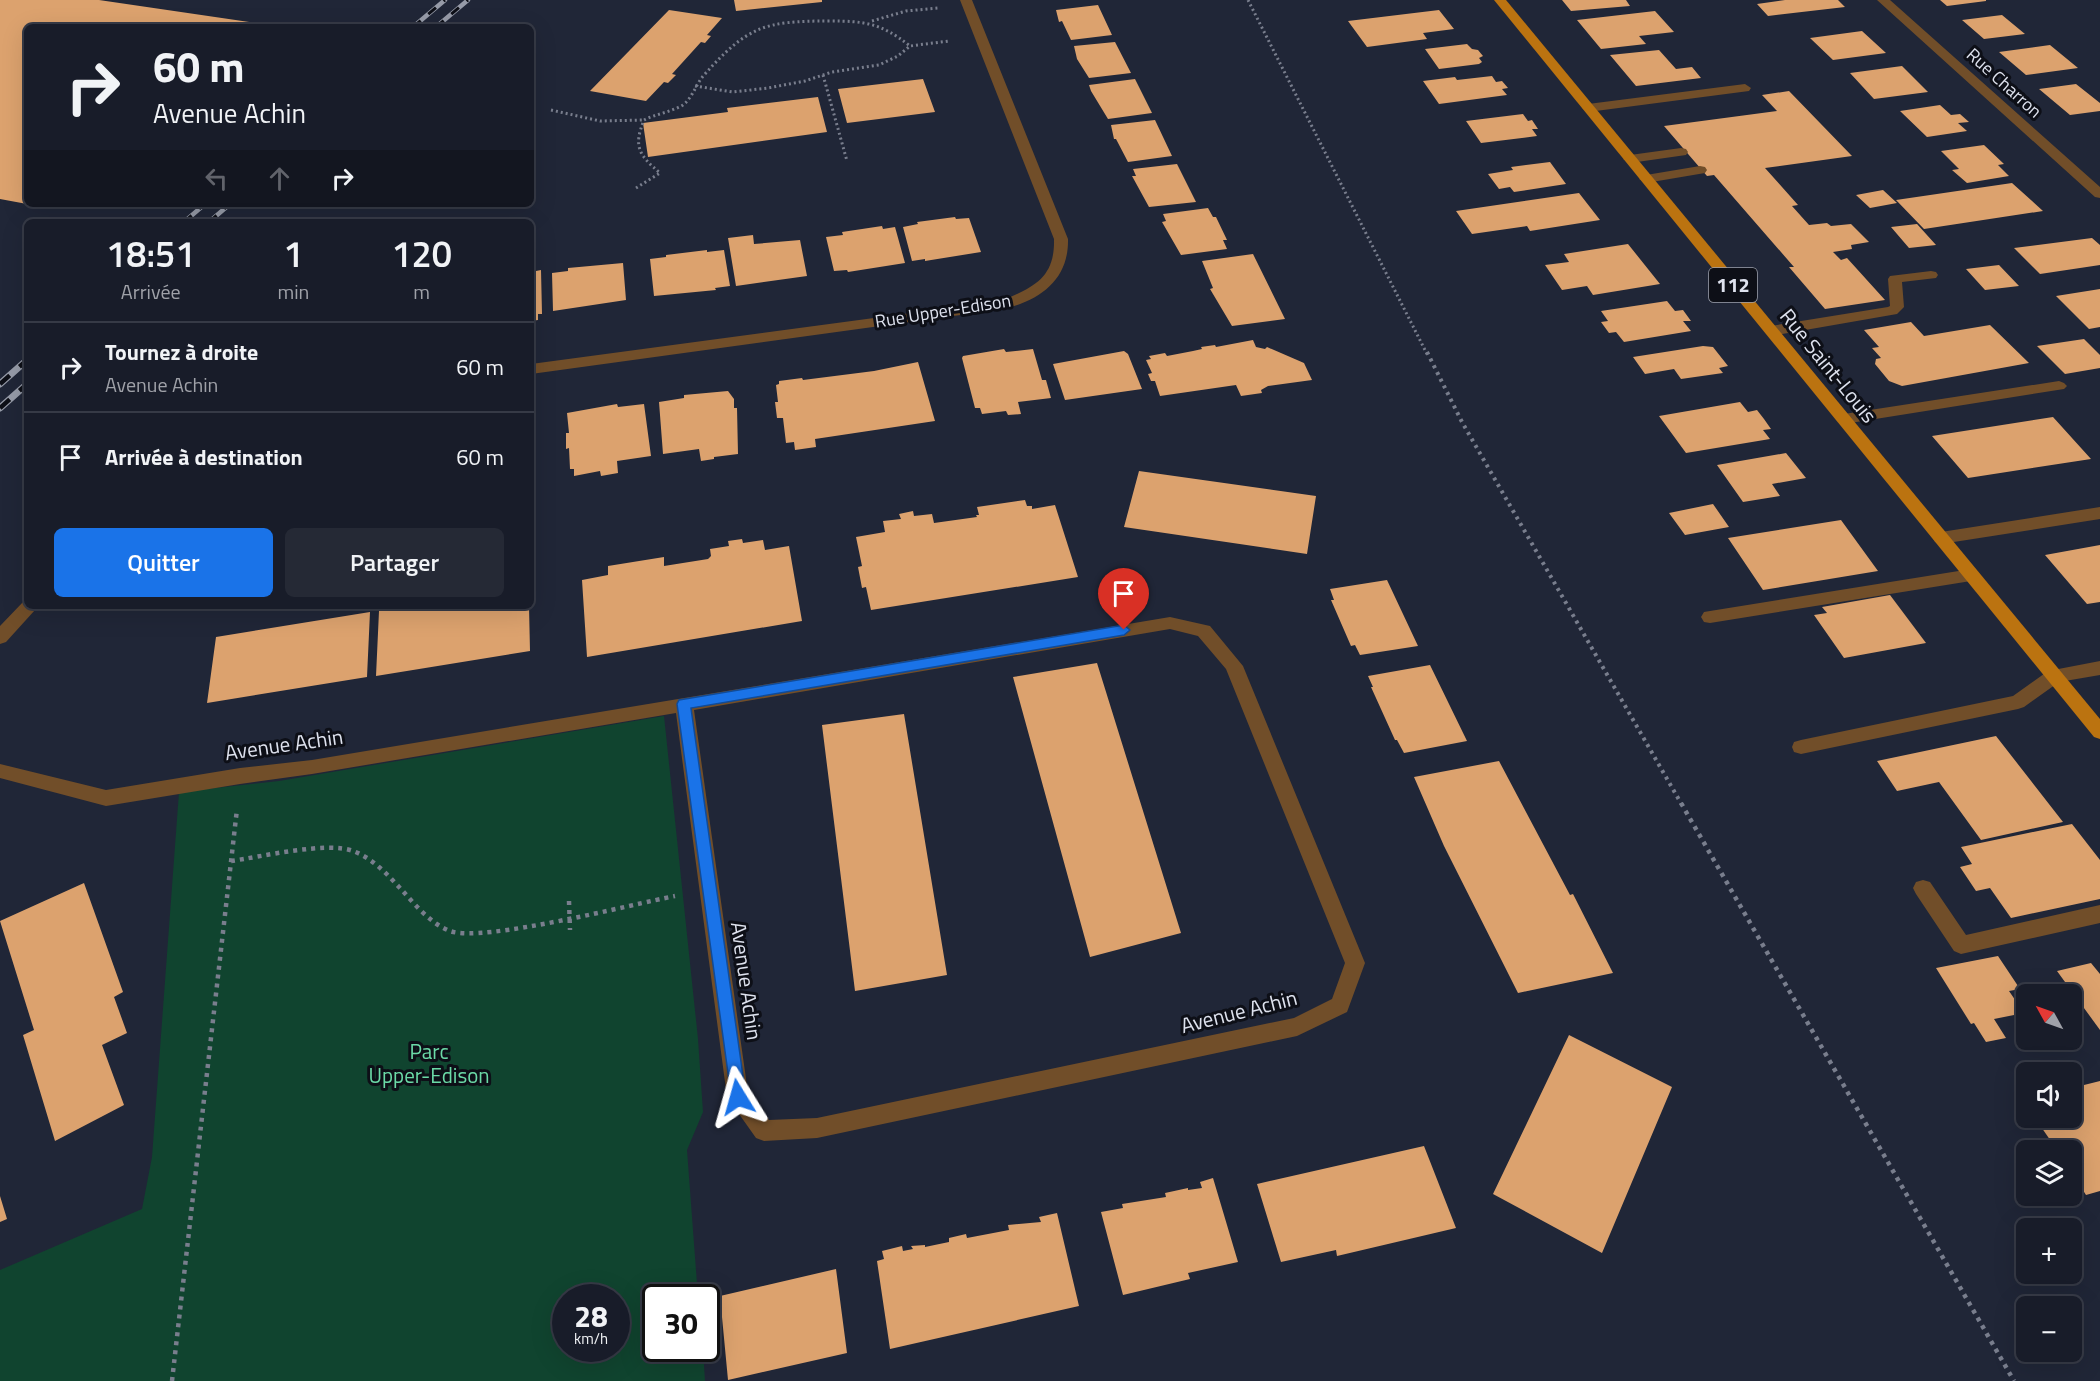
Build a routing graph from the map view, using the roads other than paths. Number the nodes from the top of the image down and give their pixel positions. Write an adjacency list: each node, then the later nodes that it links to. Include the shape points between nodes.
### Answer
1 (966, 0): 13 (street, Rue Upper-Edison, via 1061,239 1060,265 1048,281 1004,305)
2 (1500, 0): 5 (main road, Rue Saint-Louis / 112)
3 (1883, 0): 10 (street, Rue Charron)
4 (1745, 88): 5 (street)
5 (1588, 108): 7 (main road, Rue Saint-Louis / 112)
6 (1681, 152): 7 (street)
7 (1630, 159): 9 (main road, Rue Saint-Louis / 112)
8 (1700, 170): 9 (street)
9 (1646, 179): 12 (main road, Rue Saint-Louis / 112)
10 (2100, 194)
11 (1931, 275): 12 (street, via 1895,279 1897,307 1892,311)
12 (1771, 331): 15 (main road, Rue Saint-Louis / 112)
13 (534, 369)
14 (2059, 386): 15 (street)
15 (1844, 419): 17 (main road, Rue Saint-Louis / 112)
16 (2100, 513): 17 (street)
17 (1941, 538): 18 (main road, Rue Saint-Louis / 112)
18 (1971, 575): 20 (street); 23 (main road, Rue Saint-Louis / 112)
19 (26, 609): 21 (street)
20 (1710, 617)
21 (0, 637)
22 (2100, 668): 23 (street)
23 (2054, 676): 25 (main road, Rue Saint-Louis / 112); 26 (street, via 2018,702)
24 (684, 704): 24 (street, Avenue Achin, via 738,1097 764,1131 816,1128 1297,1027 1340,1005 1355,963 1234,666 1204,632 1170,623); 27 (street, Avenue Achin, via 106,798)
25 (2100, 732)
26 (1801, 747)
27 (0, 771)
28 (1923, 888): 29 (street, via 1961,945)
29 (2100, 914)

